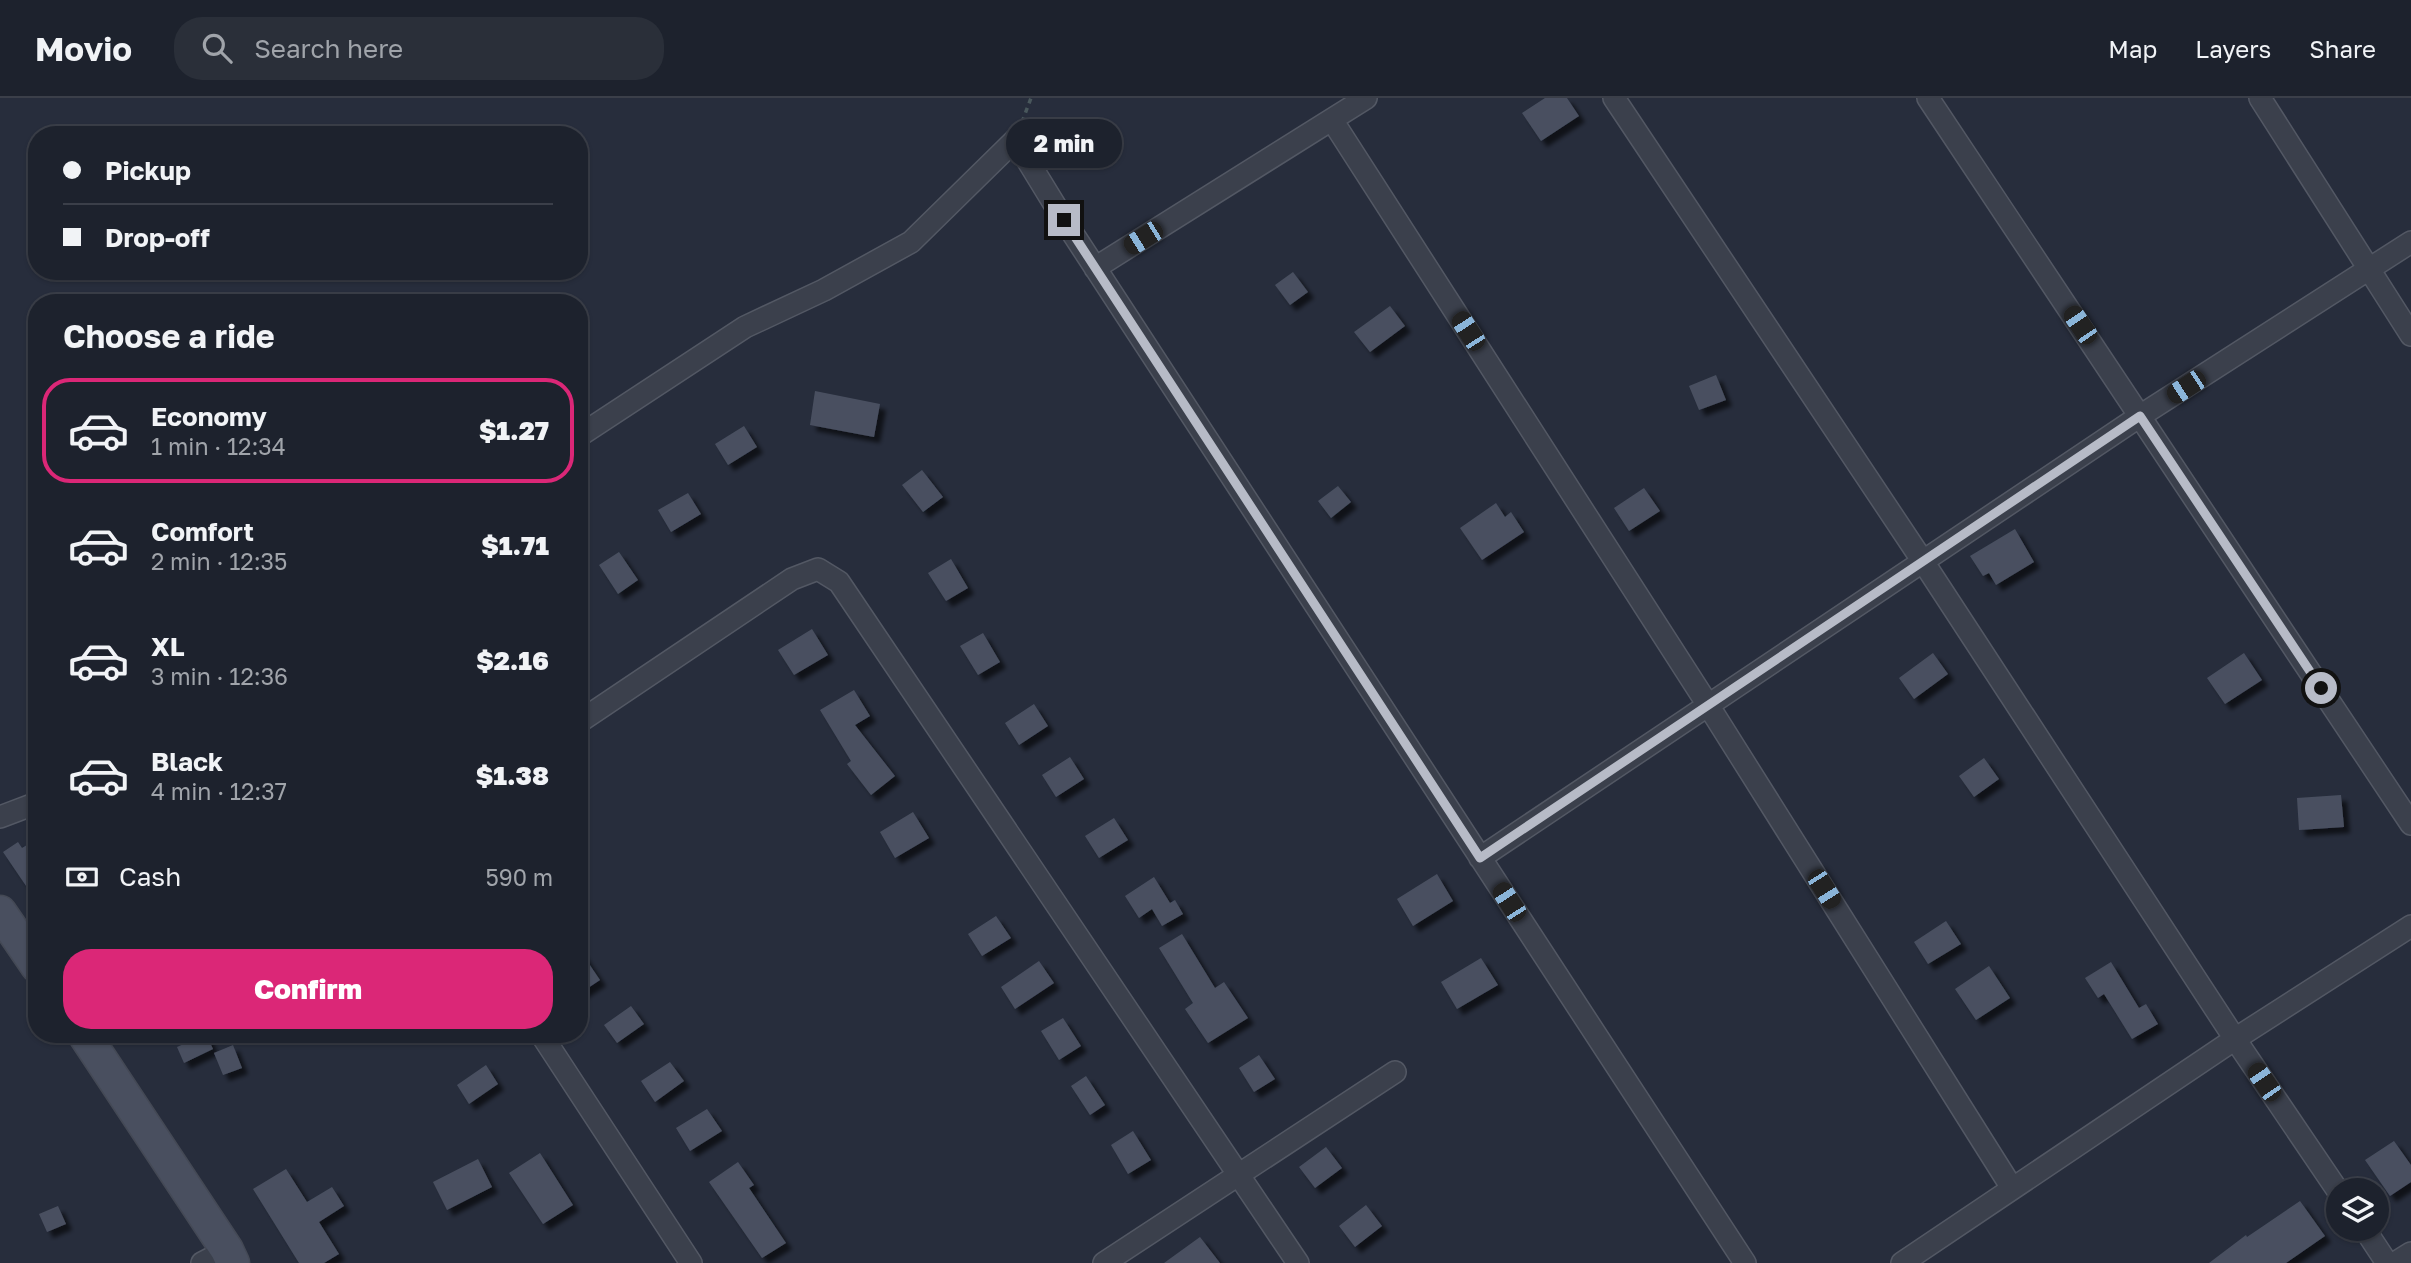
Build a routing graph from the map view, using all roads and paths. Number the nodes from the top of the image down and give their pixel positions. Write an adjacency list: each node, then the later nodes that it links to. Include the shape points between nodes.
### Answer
1 (1366, 98): 5 (street)
2 (1614, 98): 12 (street)
3 (1928, 98): 10 (street)
4 (2260, 98): 8 (street)
5 (1332, 120): 7 (street); 13 (street)
6 (2411, 242): 8 (street)
7 (1095, 268): 11 (street, via 1014,140 911,242 745,327); 18 (street)
8 (2368, 270): 9 (street); 10 (street)
9 (2411, 335)
10 (2140, 416): 12 (street); 17 (street)
11 (588, 430)
12 (1924, 563): 13 (street); 22 (street)
13 (1708, 705): 18 (street); 28 (street)
14 (588, 716): 26 (street, via 792,579 817,569 839,582)
15 (28, 806): 16 (street)
16 (0, 817)
17 (2411, 824)
18 (1480, 858): 35 (street)
19 (0, 912): 21 (street)
20 (2411, 926): 22 (street)
21 (28, 953)
22 (2235, 1039): 27 (street); 28 (street)
23 (90, 1043): 31 (street)
24 (547, 1043): 32 (street)
25 (1395, 1072): 26 (street)
26 (1239, 1174): 33 (street); 34 (street)
27 (2329, 1178)
28 (2012, 1188): 36 (street)
29 (2373, 1241): 37 (street)
30 (2411, 1253): 38 (street)
31 (221, 1258)
32 (691, 1263)
33 (1104, 1263)
34 (1298, 1263)
35 (1745, 1263)
36 (1902, 1263)
37 (2387, 1263)
38 (2395, 1263)

